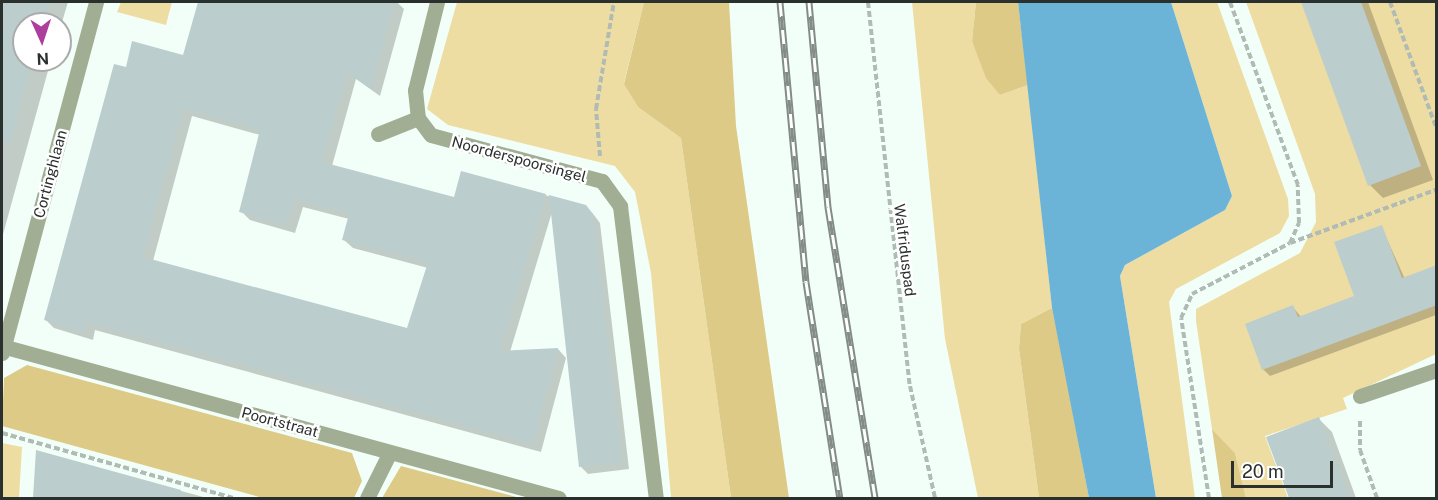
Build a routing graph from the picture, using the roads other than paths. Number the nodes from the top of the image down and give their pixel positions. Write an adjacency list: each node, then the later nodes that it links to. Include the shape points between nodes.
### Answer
1 (96, 2): 5 (street, Cortinghlaan)
2 (437, 2): 3 (street, via 415,90)
3 (417, 118): 4 (street); 11 (street, Noorderspoorsingel, via 431,135 603,181 620,206)
4 (378, 134)
5 (2, 349): 8 (street, Poortstraat)
6 (1436, 372): 7 (street)
7 (1360, 396)
8 (390, 452): 9 (street); 10 (street, Poortstraat)
9 (367, 498)
10 (559, 498)
11 (656, 498)

